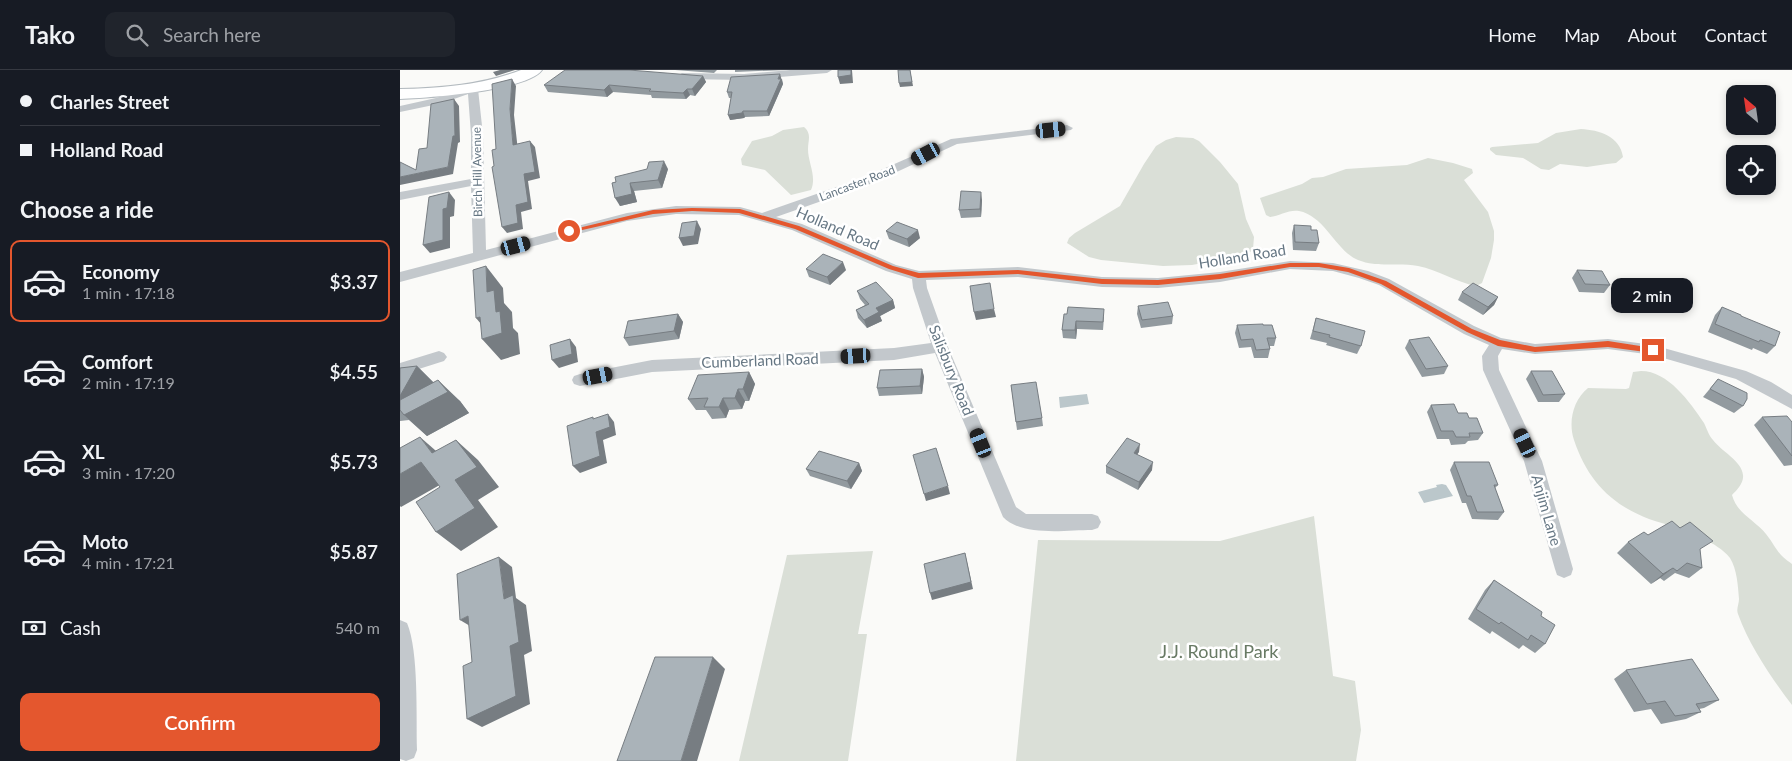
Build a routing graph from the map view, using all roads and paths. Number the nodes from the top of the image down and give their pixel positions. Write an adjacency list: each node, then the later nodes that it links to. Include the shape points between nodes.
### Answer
1 (534, 70): 4 (main road)
2 (827, 70): 3 (street, via 727,78)
3 (674, 76)
4 (473, 89): 5 (main road); 6 (street, via 439,101); 8 (street, Birch Hill Avenue)
5 (400, 94)
6 (400, 109)
7 (1067, 128): 10 (street, Lancaster Road, via 955,140 869,180)
8 (476, 181): 9 (street); 11 (street, Birch Hill Avenue)
9 (400, 196)
10 (764, 217): 11 (street, Holland Road, via 740,211 644,214); 12 (street, Holland Road)
11 (480, 256): 13 (street, Holland Road)
12 (918, 276): 14 (street, Holland Road, via 1018,272 1102,282 1158,283 1290,265 1319,265 1349,270 1384,282); 15 (street, Salisbury Road)
13 (400, 277)
14 (1498, 343): 19 (street, Holland Road, via 1535,349 1608,344 1653,350 1741,375); 21 (street, Anjim Lane, via 1490,356 1491,370 1533,461)
15 (940, 347): 18 (street, Cumberland Road, via 894,354 652,366); 20 (street, Salisbury Road, via 1006,507 1014,518 1028,522)
16 (439, 357): 17 (street)
17 (400, 369)
18 (580, 380)
19 (1792, 403)
20 (1092, 522)
21 (1564, 569)
22 (400, 630): 23 (street, via 404,658)
23 (406, 750)

